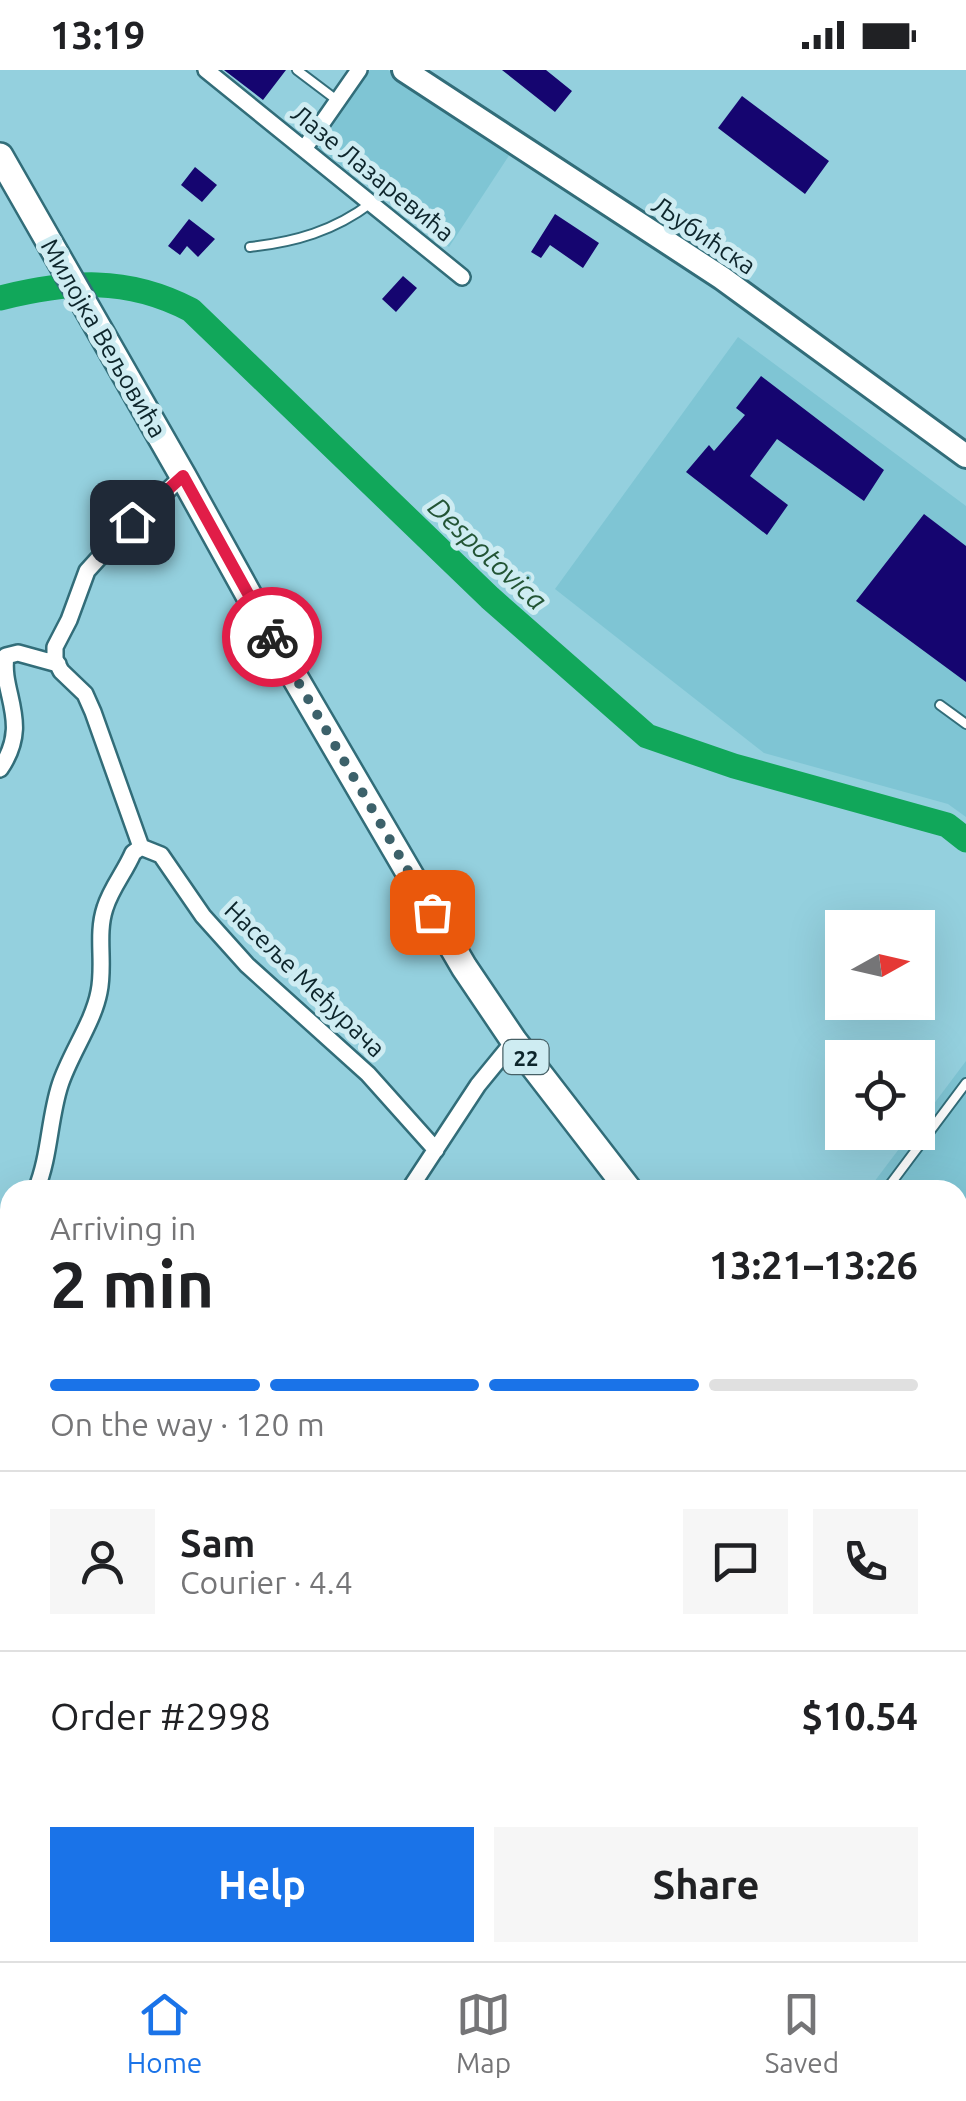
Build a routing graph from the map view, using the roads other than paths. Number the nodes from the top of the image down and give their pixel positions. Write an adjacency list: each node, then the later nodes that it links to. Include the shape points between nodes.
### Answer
1 (206, 70): 6 (street, Лазе Лазаревића)
2 (297, 70): 5 (lane)
3 (359, 70): 5 (street)
4 (404, 70): 11 (street, Љубићска, via 722,278)
5 (338, 101): 6 (street)
6 (304, 149): 8 (street, Лазе Лазаревића)
7 (0, 156): 12 (main road, Милојка Вељовића / 22)
8 (370, 203): 9 (lane, via 330,228); 10 (street, Лазе Лазаревића)
9 (250, 247)
10 (462, 277)
11 (966, 456)
12 (183, 476): 13 (street, via 87,572 56,647); 18 (main road, Милојка Вељовића / 22, via 403,864)
13 (58, 664): 16 (street, via 6,656 2,679 13,733); 17 (street, Насеље Међурача, via 94,712)
14 (940, 704): 15 (lane)
15 (966, 724)
16 (0, 769)
17 (141, 847): 20 (street, Насеље Међурача, via 161,855 247,965 368,1074); 21 (street, via 105,908 99,992 60,1086)
18 (514, 1040): 20 (street); 23 (main road, Милојка Вељовића / 22)
19 (966, 1083): 24 (lane)
20 (436, 1150): 22 (street)
21 (40, 1180)
22 (416, 1180)
23 (621, 1180)
24 (893, 1180)

